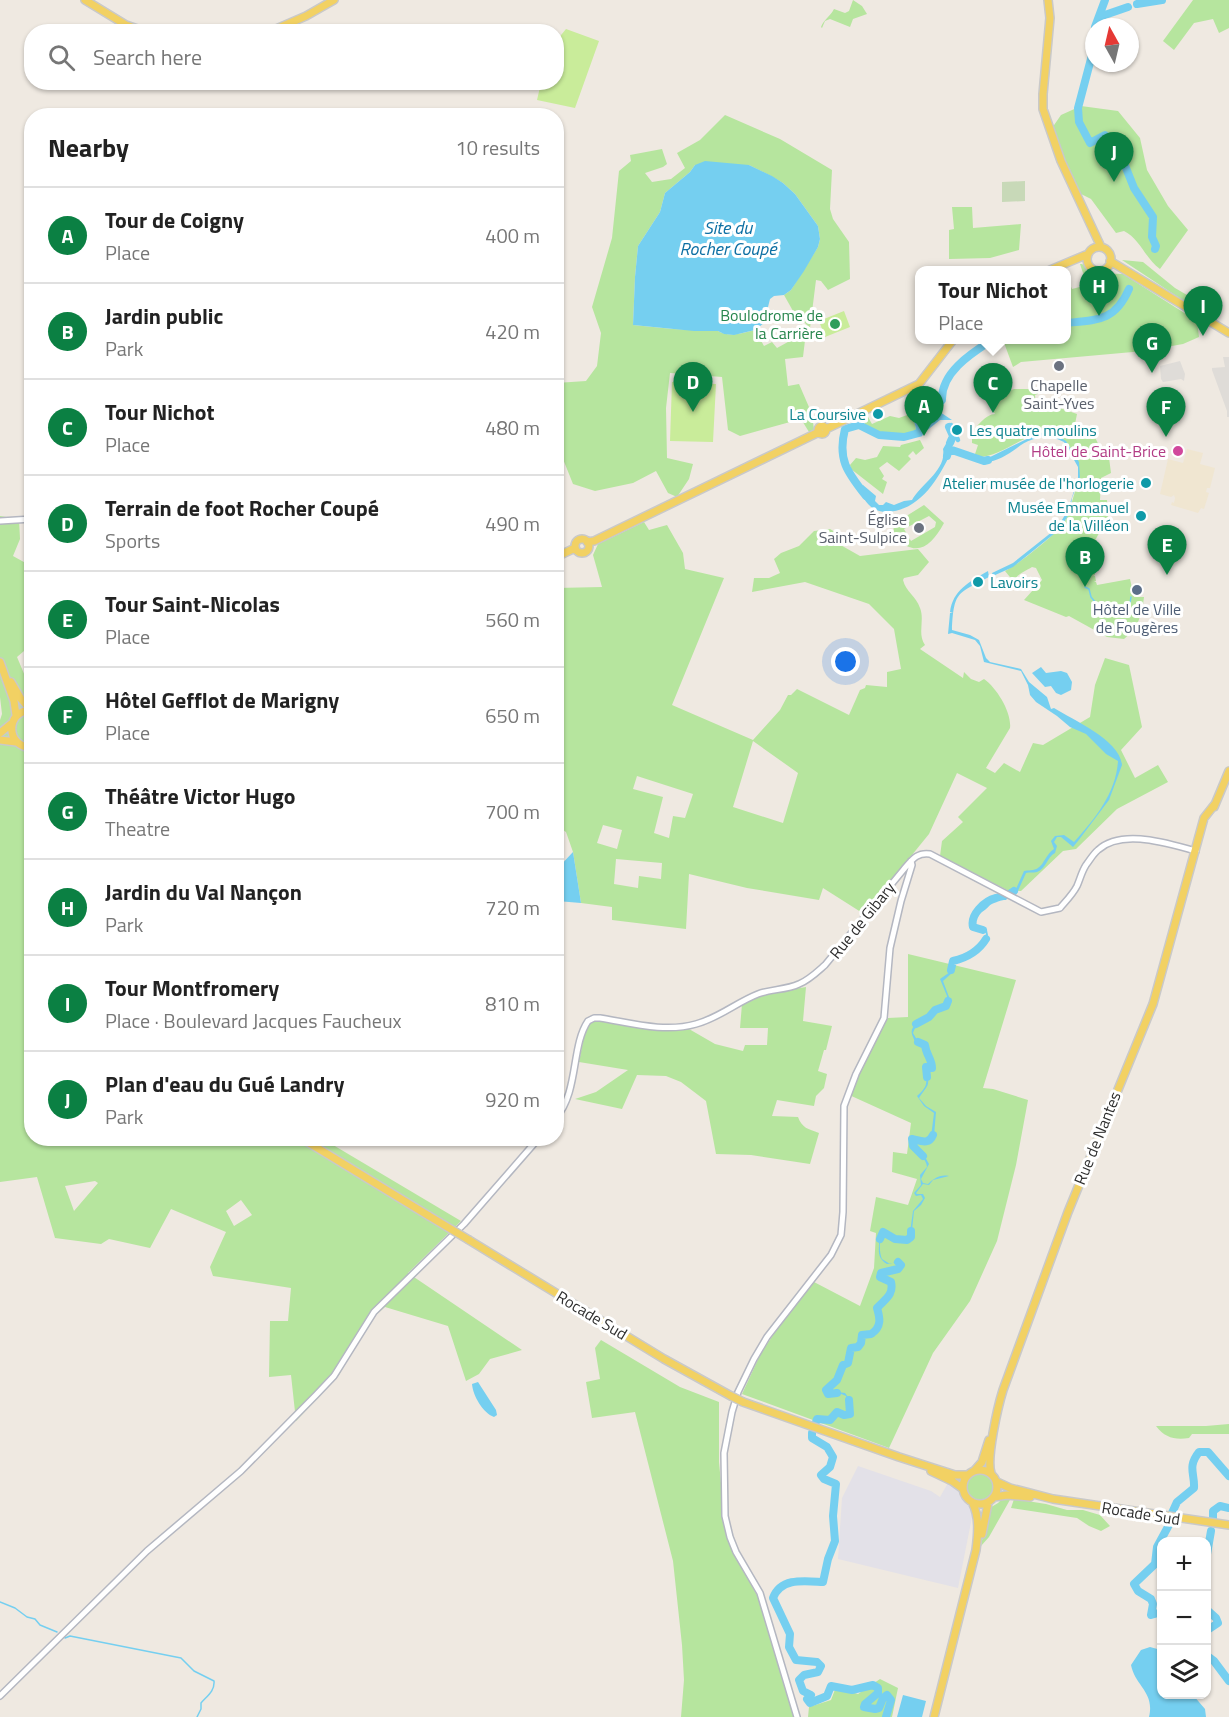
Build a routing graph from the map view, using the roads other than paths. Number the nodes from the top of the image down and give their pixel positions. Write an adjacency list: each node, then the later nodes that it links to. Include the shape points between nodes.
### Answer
1 (79, 0): 6 (main road)
2 (85, 0): 7 (main road)
3 (334, 0): 8 (main road)
4 (341, 0): 9 (main road)
5 (1048, 0): 10 (main road, via 1043,109 1088,221)
6 (119, 24)
7 (124, 24)
8 (288, 24)
9 (300, 24)
10 (1093, 253): 11 (main road, via 1109,253); 11 (main road, via 1094,270); 12 (main road)
11 (1109, 264): 13 (main road, via 1130,272)
12 (1060, 266)
13 (1229, 333)
14 (949, 344): 17 (main road, via 919,384 587,542 585,552 575,548)
15 (24, 520): 16 (street)
16 (0, 521)
17 (564, 553)
18 (1, 665): 19 (main road); 21 (main road)
19 (24, 702)
20 (24, 713): 21 (main road)
21 (16, 716): 22 (main road)
22 (11, 724): 23 (main road); 25 (main road)
23 (0, 733)
24 (0, 740): 25 (main road)
25 (16, 742): 26 (main road)
26 (24, 746)
27 (1229, 771): 28 (main road, Rue de Nantes, via 1215,804 1204,818)
28 (1196, 851): 29 (street, Rue de Gibary, via 1157,840 1110,843 1098,849 1084,867 1076,888 1060,908 1041,912 930,854 922,853); 33 (main road, Rue de Nantes, via 1153,1004 1068,1212)
29 (911, 861): 30 (street, Rue de Gibary, via 831,959 798,984 766,991 714,1017 682,1027 590,1019 585,1025); 46 (street, via 890,948 884,1018 844,1106 841,1235 831,1255 754,1359 738,1392 724,1453 725,1516 730,1537 760,1593)
30 (564, 1105)
31 (314, 1146): 34 (main road, Rocade Sud, bridge, via 731,1396)
32 (532, 1146): 45 (street, via 464,1224 374,1312 334,1376 316,1395 241,1471 147,1551)
33 (994, 1424): 35 (main road, Rue de Nantes); 36 (main road, Rue de Nantes)
34 (899, 1457): 37 (main road, Rocade Sud, via 955,1475); 39 (main road, Rocade Sud)
35 (975, 1470): 36 (main road); 37 (main road)
36 (991, 1473): 38 (main road)
37 (967, 1475): 39 (main road)
38 (997, 1482): 40 (main road, Rocade Sud); 41 (main road, via 997,1492)
39 (963, 1489): 42 (main road)
40 (1053, 1499): 41 (main road, Rocade Sud, via 1007,1495); 43 (main road, Rocade Sud)
41 (991, 1500): 42 (main road); 44 (main road)
42 (972, 1502): 44 (main road, via 977,1514)
43 (1229, 1525)
44 (978, 1548): 47 (main road)
45 (0, 1696)
46 (797, 1717)
47 (934, 1717)

